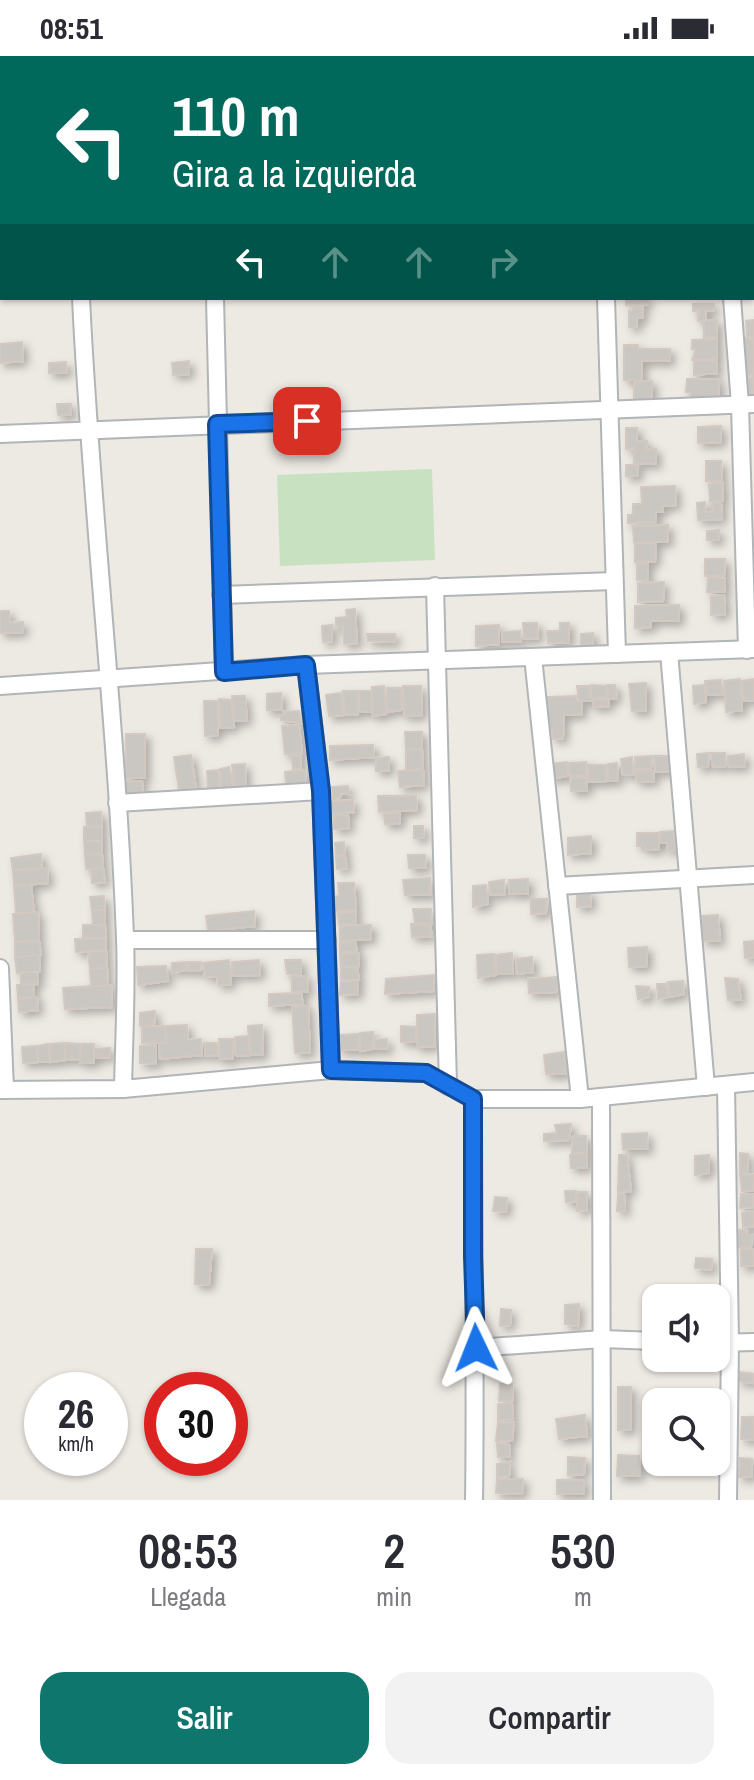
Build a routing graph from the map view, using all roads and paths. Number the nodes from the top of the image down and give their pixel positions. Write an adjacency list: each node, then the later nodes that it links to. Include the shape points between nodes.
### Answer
1 (81, 300): 8 (street)
2 (215, 300): 7 (street)
3 (606, 300): 6 (street)
4 (732, 300): 5 (street)
5 (747, 405): 6 (street); 13 (street)
6 (607, 410): 7 (street); 10 (street)
7 (217, 424): 8 (street); 12 (street)
8 (87, 432): 9 (street); 20 (street)
9 (0, 434)
10 (614, 581): 11 (street); 15 (street)
11 (435, 586): 12 (street); 17 (street)
12 (221, 595): 19 (street)
13 (751, 650): 14 (street)
14 (669, 652): 15 (street); 25 (street)
15 (617, 654): 16 (street)
16 (533, 657): 17 (street); 26 (street)
17 (438, 661): 18 (street); 33 (street)
18 (306, 665): 19 (street); 22 (street)
19 (224, 672): 20 (street)
20 (110, 679): 21 (street); 23 (street)
21 (0, 686)
22 (321, 791): 23 (street); 28 (street)
23 (117, 803): 27 (street)
24 (754, 875): 25 (street)
25 (688, 880): 26 (street); 34 (street)
26 (557, 886): 39 (street)
27 (125, 940): 28 (street); 35 (street)
28 (327, 940): 30 (street)
29 (0, 968): 36 (street)
30 (331, 1070): 33 (street, via 426,1073); 35 (street)
31 (754, 1082): 32 (street)
32 (726, 1085): 34 (street); 40 (street)
33 (448, 1086): 38 (street)
34 (706, 1087): 37 (street)
35 (123, 1089): 36 (street)
36 (3, 1090)
37 (601, 1097): 39 (street); 41 (street)
38 (473, 1099): 39 (street); 45 (street)
39 (580, 1099)
40 (724, 1284)
41 (602, 1339): 42 (street); 45 (street); 48 (street)
42 (642, 1340)
43 (754, 1342): 44 (street)
44 (730, 1343)
45 (476, 1348): 47 (street)
46 (724, 1372): 49 (street)
47 (474, 1500)
48 (602, 1500)
49 (728, 1500)

